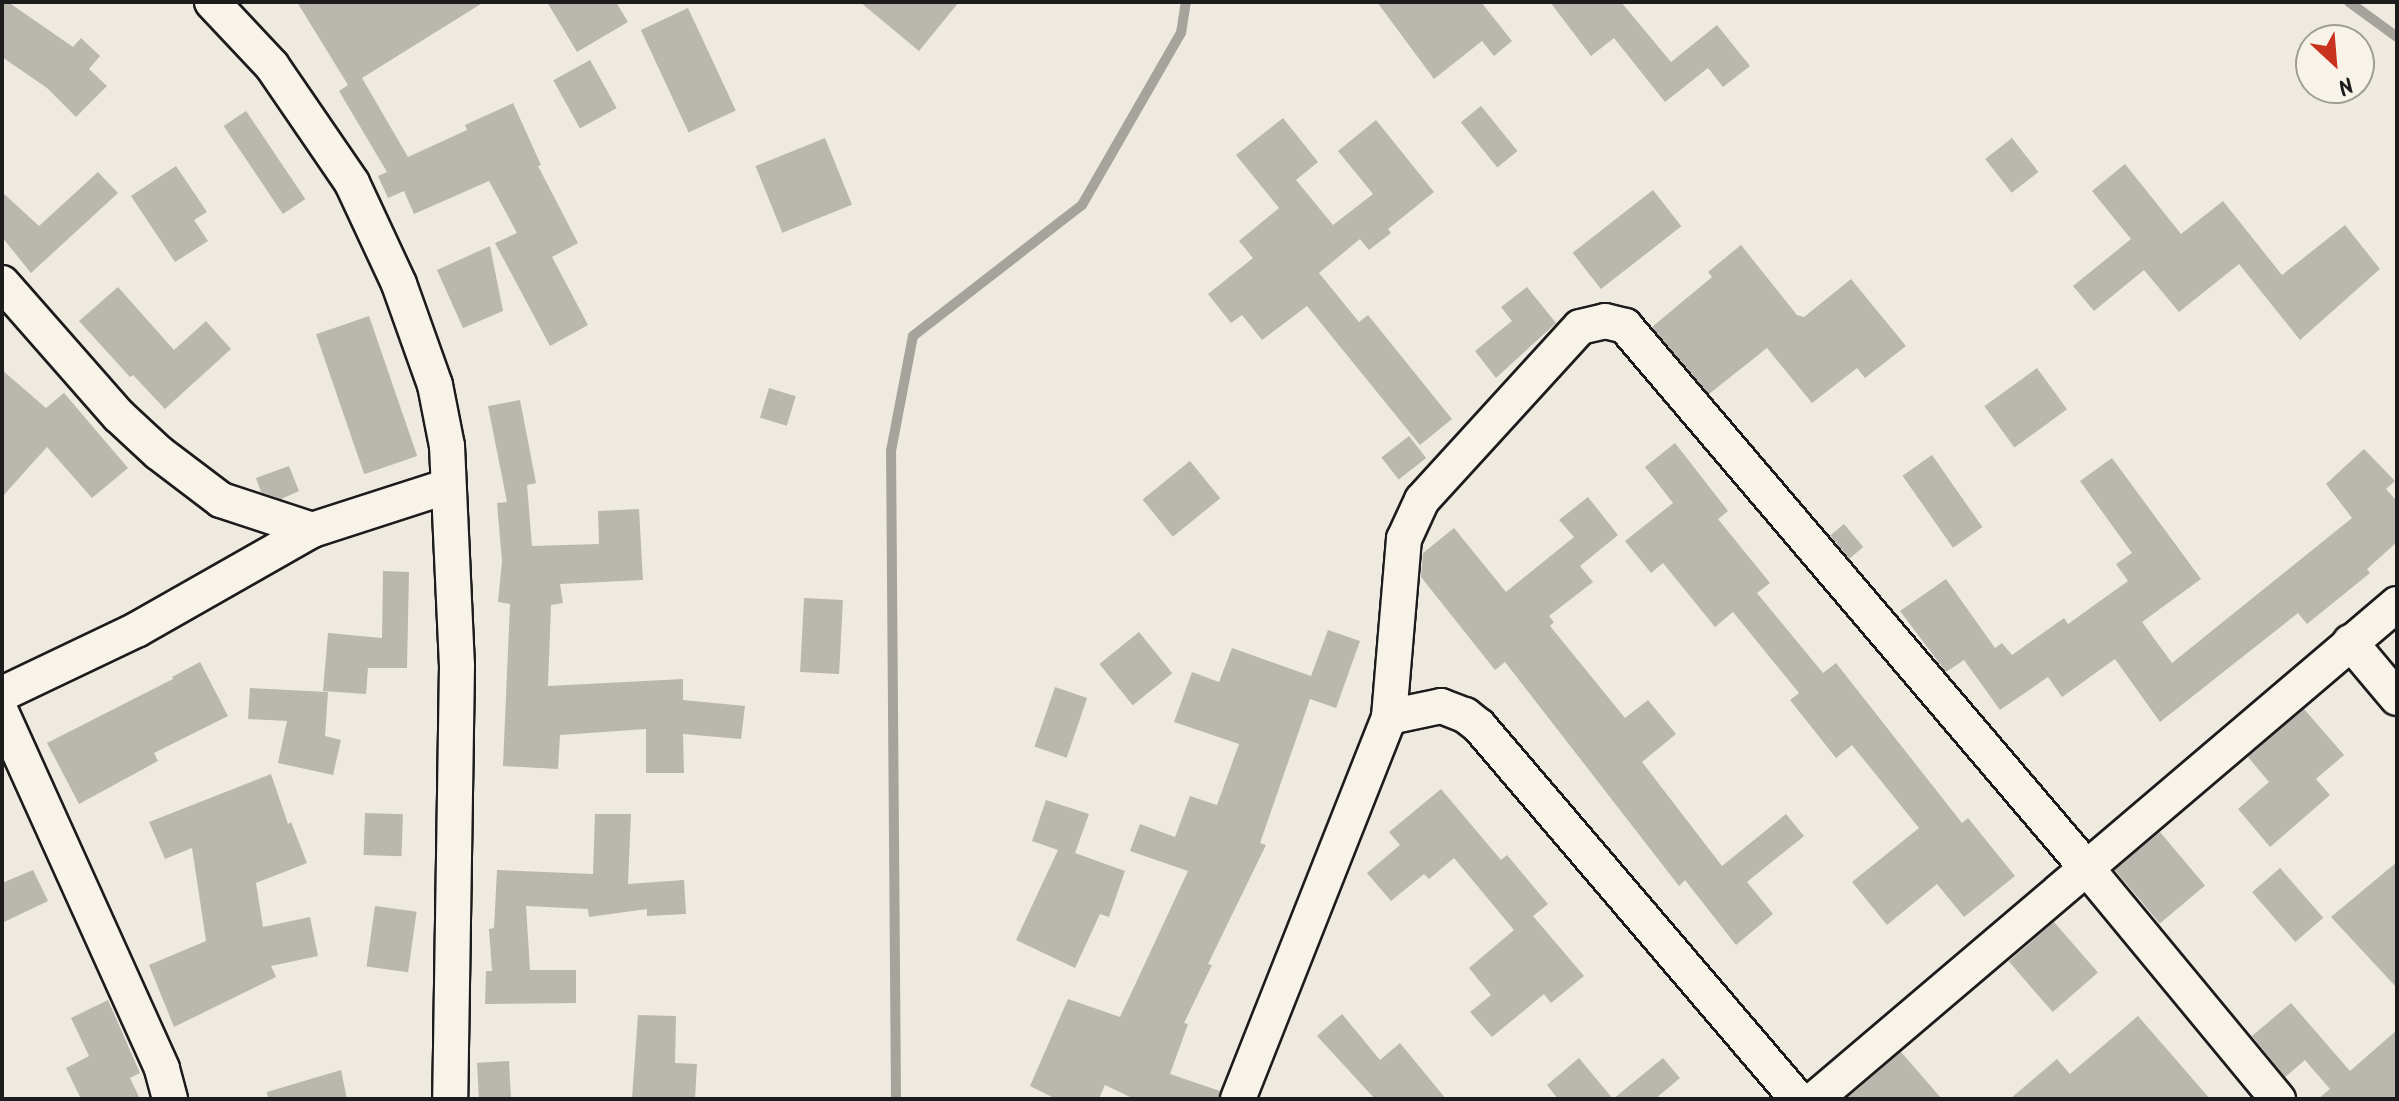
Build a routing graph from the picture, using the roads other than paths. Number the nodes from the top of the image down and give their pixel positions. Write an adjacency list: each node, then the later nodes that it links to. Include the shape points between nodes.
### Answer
1 (212, 2): 3 (street, via 272,66 352,183 399,284 435,385 447,446)
2 (2, 283): 4 (street, via 119,416 159,453 221,500)
3 (448, 486): 4 (street); 13 (street, via 457,666)
4 (312, 530): 7 (street, via 138,629)
5 (2397, 604): 6 (street)
6 (2350, 642): 8 (street); 11 (street)
7 (2, 694)
8 (2397, 698)
9 (2, 714): 12 (street, via 162,1069)
10 (1389, 717): 11 (street, via 1402,552 1422,500 1580,327 1605,321 1625,326); 14 (street); 15 (street, via 1441,706 1479,726)
11 (2085, 866): 16 (street); 17 (street)
12 (170, 1099)
13 (450, 1099)
14 (1238, 1099)
15 (1798, 1099)
16 (1815, 1099)
17 (2278, 1099)

